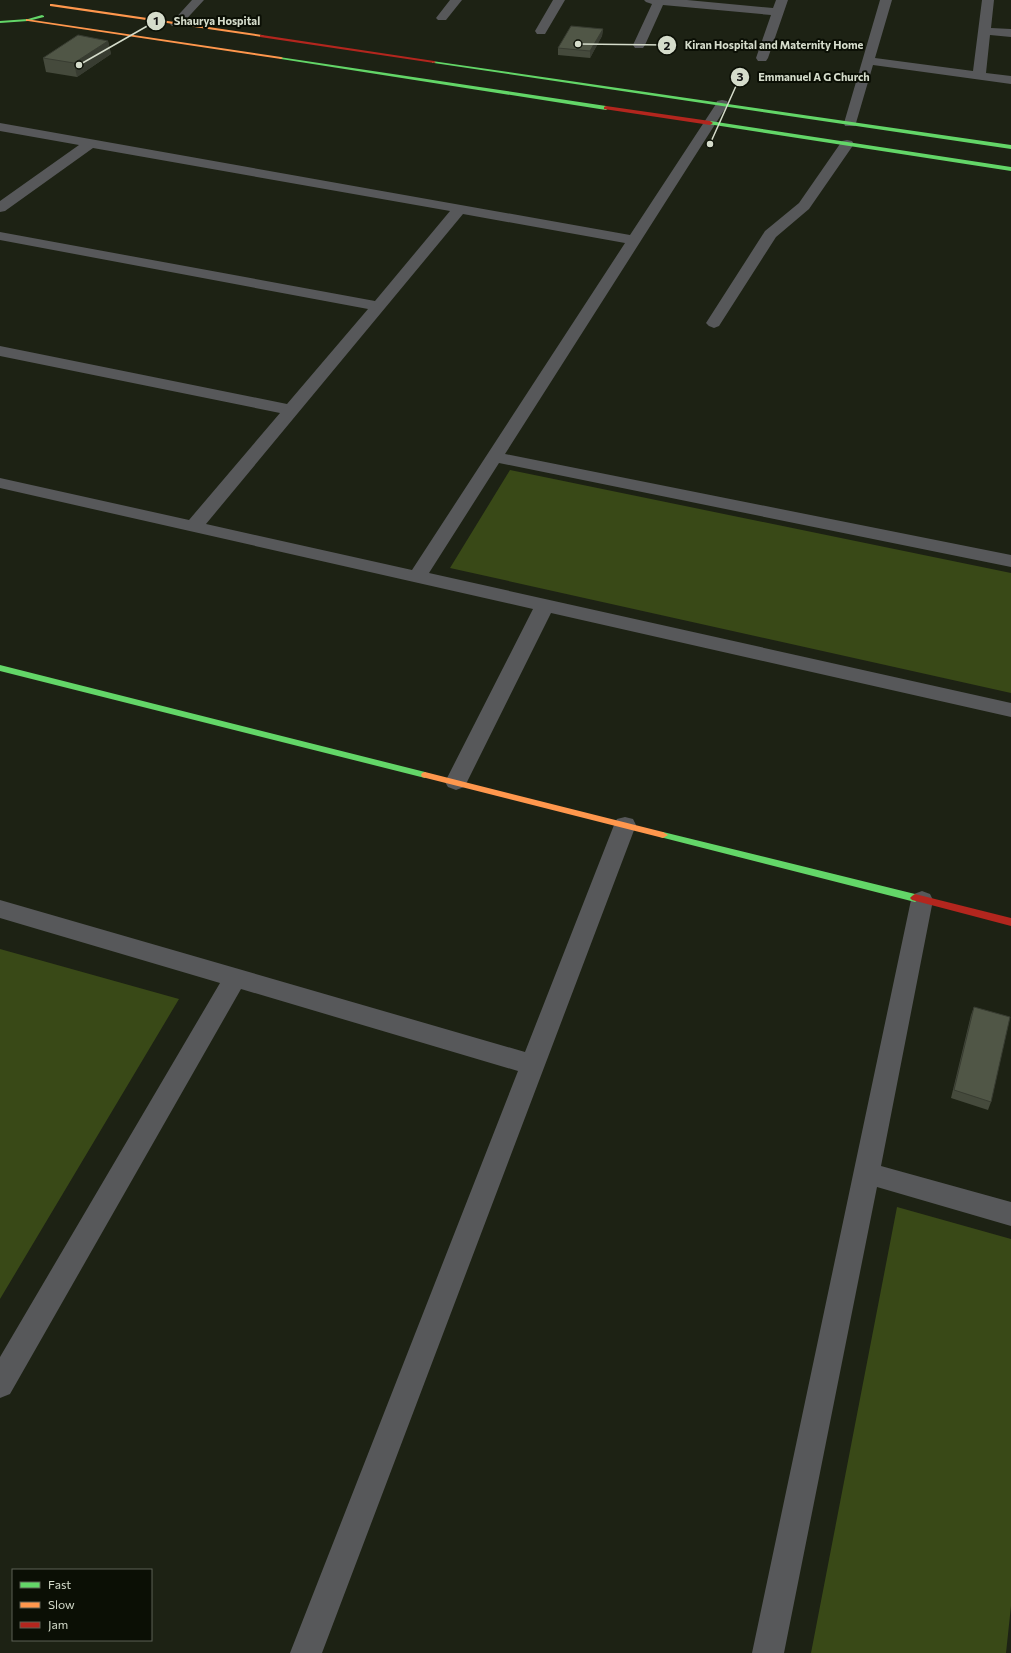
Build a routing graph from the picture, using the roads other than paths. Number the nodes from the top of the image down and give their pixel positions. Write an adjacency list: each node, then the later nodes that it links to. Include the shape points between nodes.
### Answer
1 (198, 0): 14 (street)
2 (456, 0): 10 (street)
3 (559, 0): 16 (street)
4 (654, 0): 9 (street); 19 (street)
5 (782, 0): 9 (street)
6 (886, 0): 21 (street)
7 (988, 0): 17 (street)
8 (50, 3): 11 (street, via 49,11); 14 (street)
9 (778, 12): 20 (street)
10 (442, 18)
11 (28, 20): 13 (street); 26 (street)
12 (0, 22): 13 (street)
13 (13, 22): 15 (street)
14 (176, 24): 24 (street)
15 (0, 30)
16 (541, 31)
17 (984, 31): 18 (street); 22 (street)
18 (1011, 33)
19 (639, 44)
20 (762, 58)
21 (868, 61): 22 (street); 25 (street)
22 (979, 76): 23 (street)
23 (1011, 80)
24 (722, 104): 25 (street); 26 (street)
25 (850, 123): 30 (street)
26 (709, 124): 29 (street); 35 (street)
27 (0, 127): 28 (street)
28 (91, 143): 32 (street); 33 (street)
29 (847, 144): 31 (street); 37 (street, via 804,206 770,234)
30 (1011, 147)
31 (1011, 169)
32 (0, 208)
33 (460, 209): 35 (street); 36 (street)
34 (0, 236): 36 (street)
35 (634, 240): 40 (street)
36 (378, 306): 39 (street)
37 (714, 323)
38 (0, 350): 39 (street)
39 (291, 410): 42 (street)
40 (495, 457): 43 (street); 44 (street)
41 (0, 483): 42 (street)
42 (194, 526): 44 (street)
43 (1011, 561)
44 (417, 577): 45 (street)
45 (545, 605): 47 (street); 48 (street)
46 (0, 668): 48 (street)
47 (1011, 710)
48 (456, 782): 49 (street)
49 (625, 825): 50 (street); 54 (street)
50 (922, 900): 52 (street); 55 (street)
51 (0, 909): 53 (street)
52 (1011, 922)
53 (235, 978): 54 (street); 57 (street)
54 (532, 1065): 58 (street)
55 (866, 1173): 56 (street); 59 (street)
56 (1011, 1214)
57 (0, 1384)
58 (310, 1652)
59 (768, 1653)

